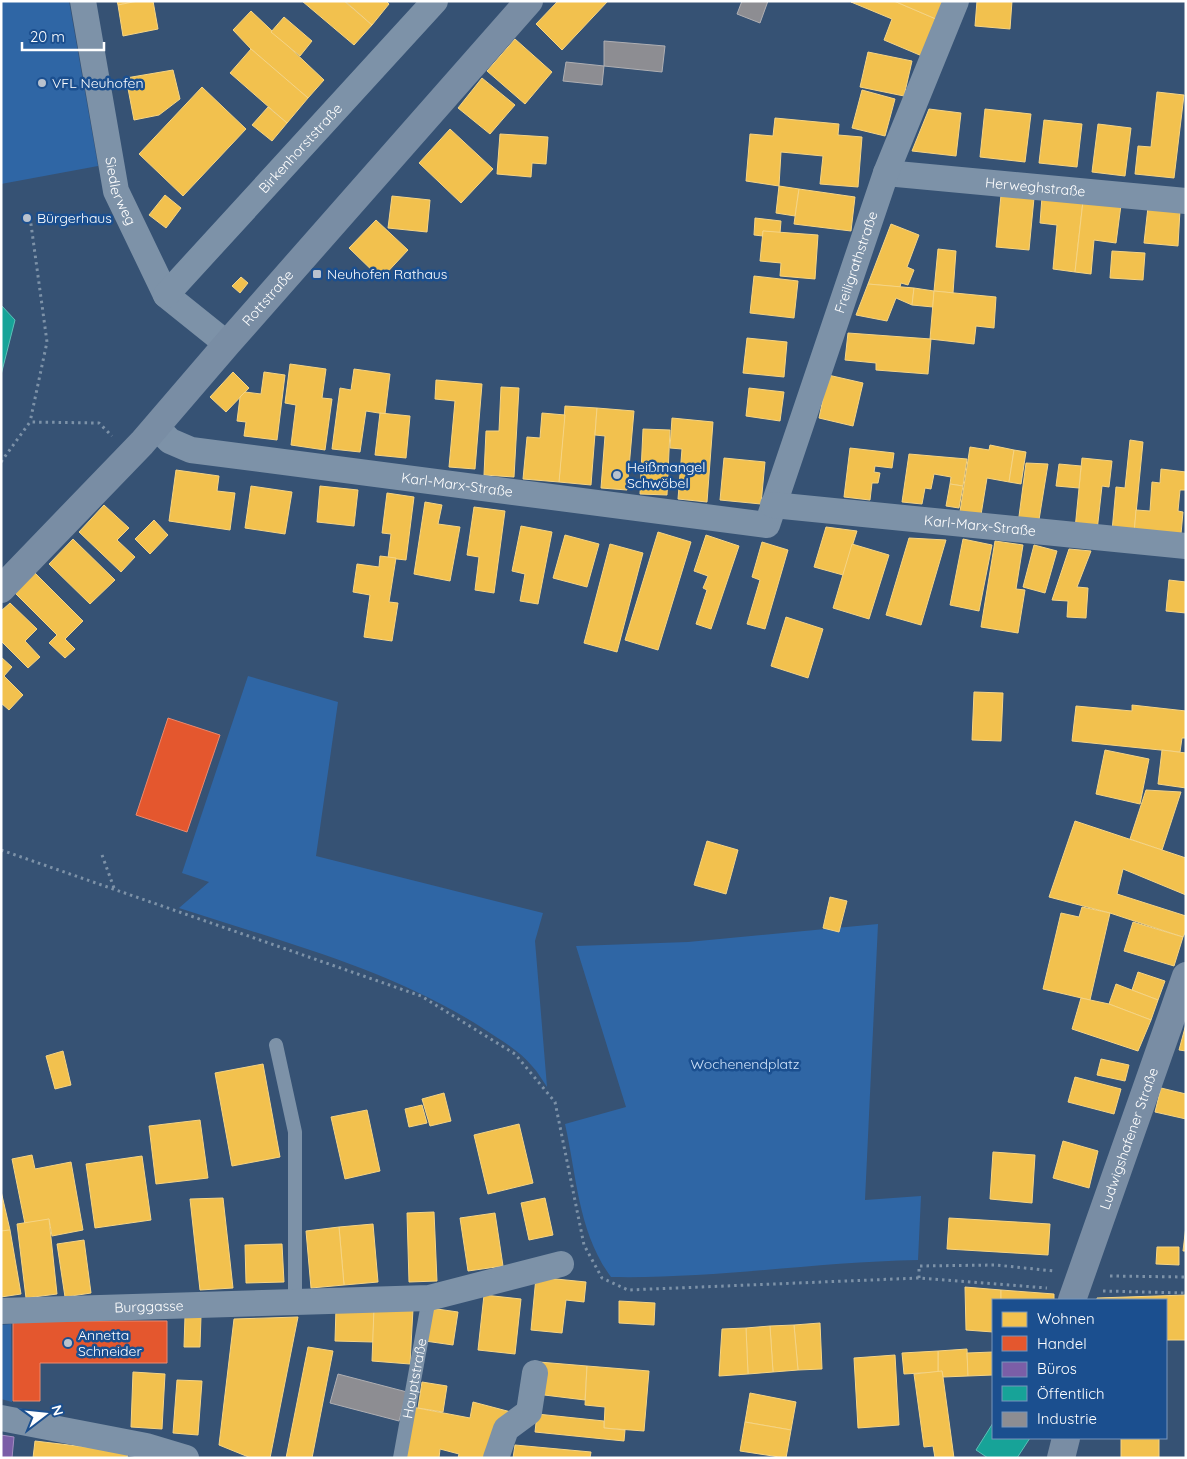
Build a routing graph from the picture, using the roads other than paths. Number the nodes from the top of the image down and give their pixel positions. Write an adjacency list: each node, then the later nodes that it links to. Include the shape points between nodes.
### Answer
1 (83, 1): 7 (street, Siedlerweg, via 116,191)
2 (435, 1): 7 (street, Birkenhorststraße)
3 (529, 1): 8 (street, Rottstraße)
4 (956, 1): 5 (street, Freiligrathstraße)
5 (886, 173): 6 (street, Herweghstraße); 10 (street, Freiligrathstraße)
6 (1186, 201)
7 (166, 295): 8 (street, Siedlerweg)
8 (226, 344): 9 (street, Rottstraße)
9 (156, 427): 10 (street, Karl-Marx-Straße, via 170,441 191,450); 12 (street, Rottstraße)
10 (770, 515): 11 (street, Karl-Marx-Straße)
11 (1186, 546)
12 (1, 589)
13 (1186, 976): 16 (street, Ludwigshafener Straße)
14 (276, 1045): 18 (lane, via 295,1132)
15 (561, 1264): 17 (street, Burggasse)
16 (1076, 1289)
17 (429, 1298): 18 (street, Burggasse); 24 (lane, Hauptstraße)
18 (295, 1303): 19 (street, Burggasse)
19 (1, 1312)
20 (535, 1373): 25 (street, via 529,1412 506,1429)
21 (1, 1418): 23 (street, via 146,1446)
22 (1066, 1439): 26 (street)
23 (186, 1458)
24 (400, 1458)
25 (496, 1458)
26 (1061, 1458)

